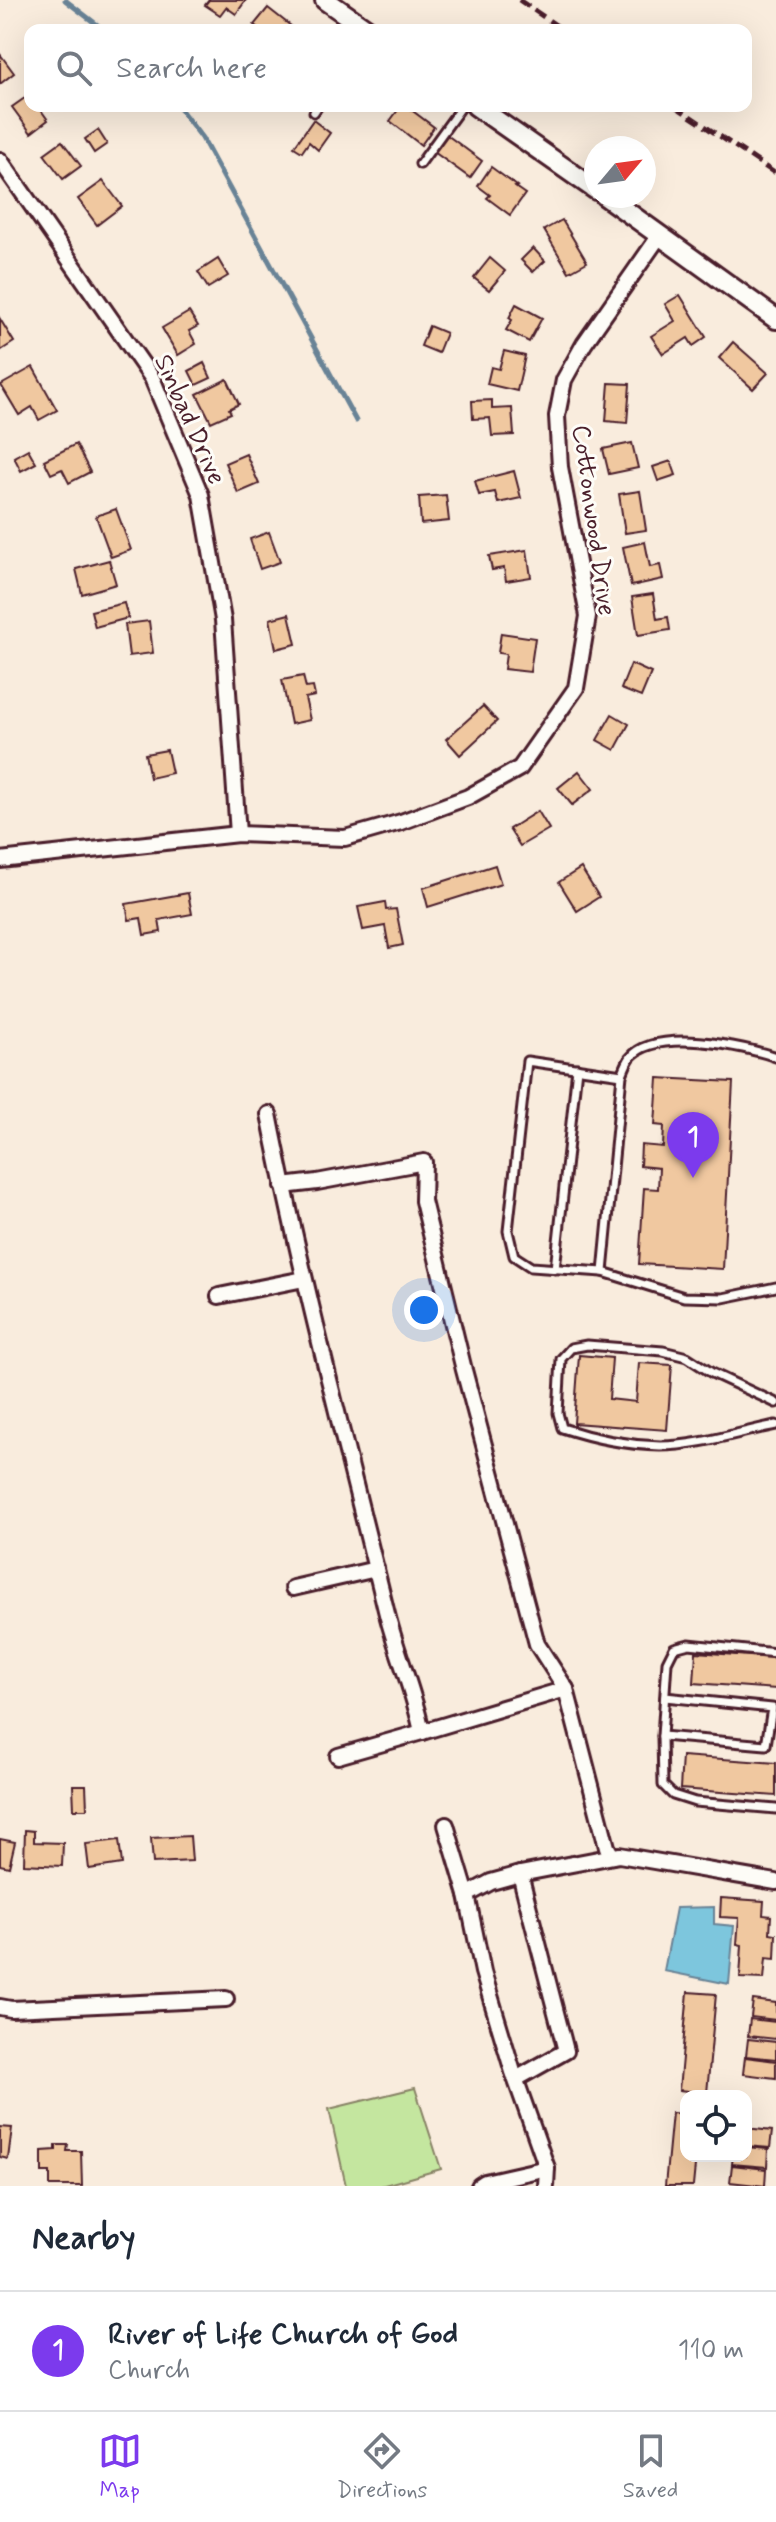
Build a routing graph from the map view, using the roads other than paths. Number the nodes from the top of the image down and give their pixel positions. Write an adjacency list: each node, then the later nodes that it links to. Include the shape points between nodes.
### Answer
1 (325, 0): 2 (street)
2 (359, 24)
3 (458, 112): 6 (lane)
4 (485, 112): 7 (street)
5 (0, 160): 11 (street, Sinbad Drive, via 152,378 201,495 223,620)
6 (420, 164)
7 (584, 182)
8 (622, 208): 9 (street)
9 (660, 235): 10 (street); 11 (street, Cottonwood Drive, via 564,380 557,416 560,467 588,616 576,688 549,727 520,768 468,797 401,822 345,838)
10 (776, 319)
11 (238, 834): 12 (street, Cottonwood Drive)
12 (0, 860)
13 (776, 1057): 15 (lane, via 721,1044 650,1045 631,1057)
14 (577, 1068): 15 (lane); 18 (lane); 18 (lane, via 527,1061 508,1231 514,1256 531,1267)
15 (622, 1075): 19 (lane)
16 (269, 1114): 17 (street)
17 (283, 1186): 20 (street); 28 (street, via 424,1162 423,1201 537,1644)
18 (555, 1269): 19 (lane)
19 (603, 1272): 21 (lane, via 684,1297 723,1298)
20 (304, 1279): 22 (street); 25 (street)
21 (776, 1287)
22 (219, 1296)
23 (776, 1403): 24 (lane, via 687,1357 663,1351 587,1345 571,1348 561,1359 562,1428 588,1437 661,1446)
24 (776, 1425)
25 (376, 1569): 26 (street); 30 (street)
26 (293, 1588)
27 (776, 1653): 29 (lane, via 689,1644 674,1648 667,1662)
28 (566, 1689): 30 (street); 35 (street)
29 (665, 1697): 31 (lane); 31 (lane, via 772,1708 766,1745)
30 (422, 1732): 32 (street)
31 (662, 1736): 33 (lane, via 663,1785 673,1795)
32 (338, 1756)
33 (776, 1809)
34 (446, 1825): 38 (street)
35 (612, 1856): 36 (street); 37 (street)
36 (520, 1874): 38 (street); 41 (street, via 566,2051)
37 (776, 1882)
38 (467, 1895): 41 (street, via 483,1972)
39 (226, 1999): 40 (street)
40 (0, 2007)
41 (516, 2079): 42 (street)
42 (547, 2168): 43 (street); 44 (street)
43 (479, 2186)
44 (546, 2186)

